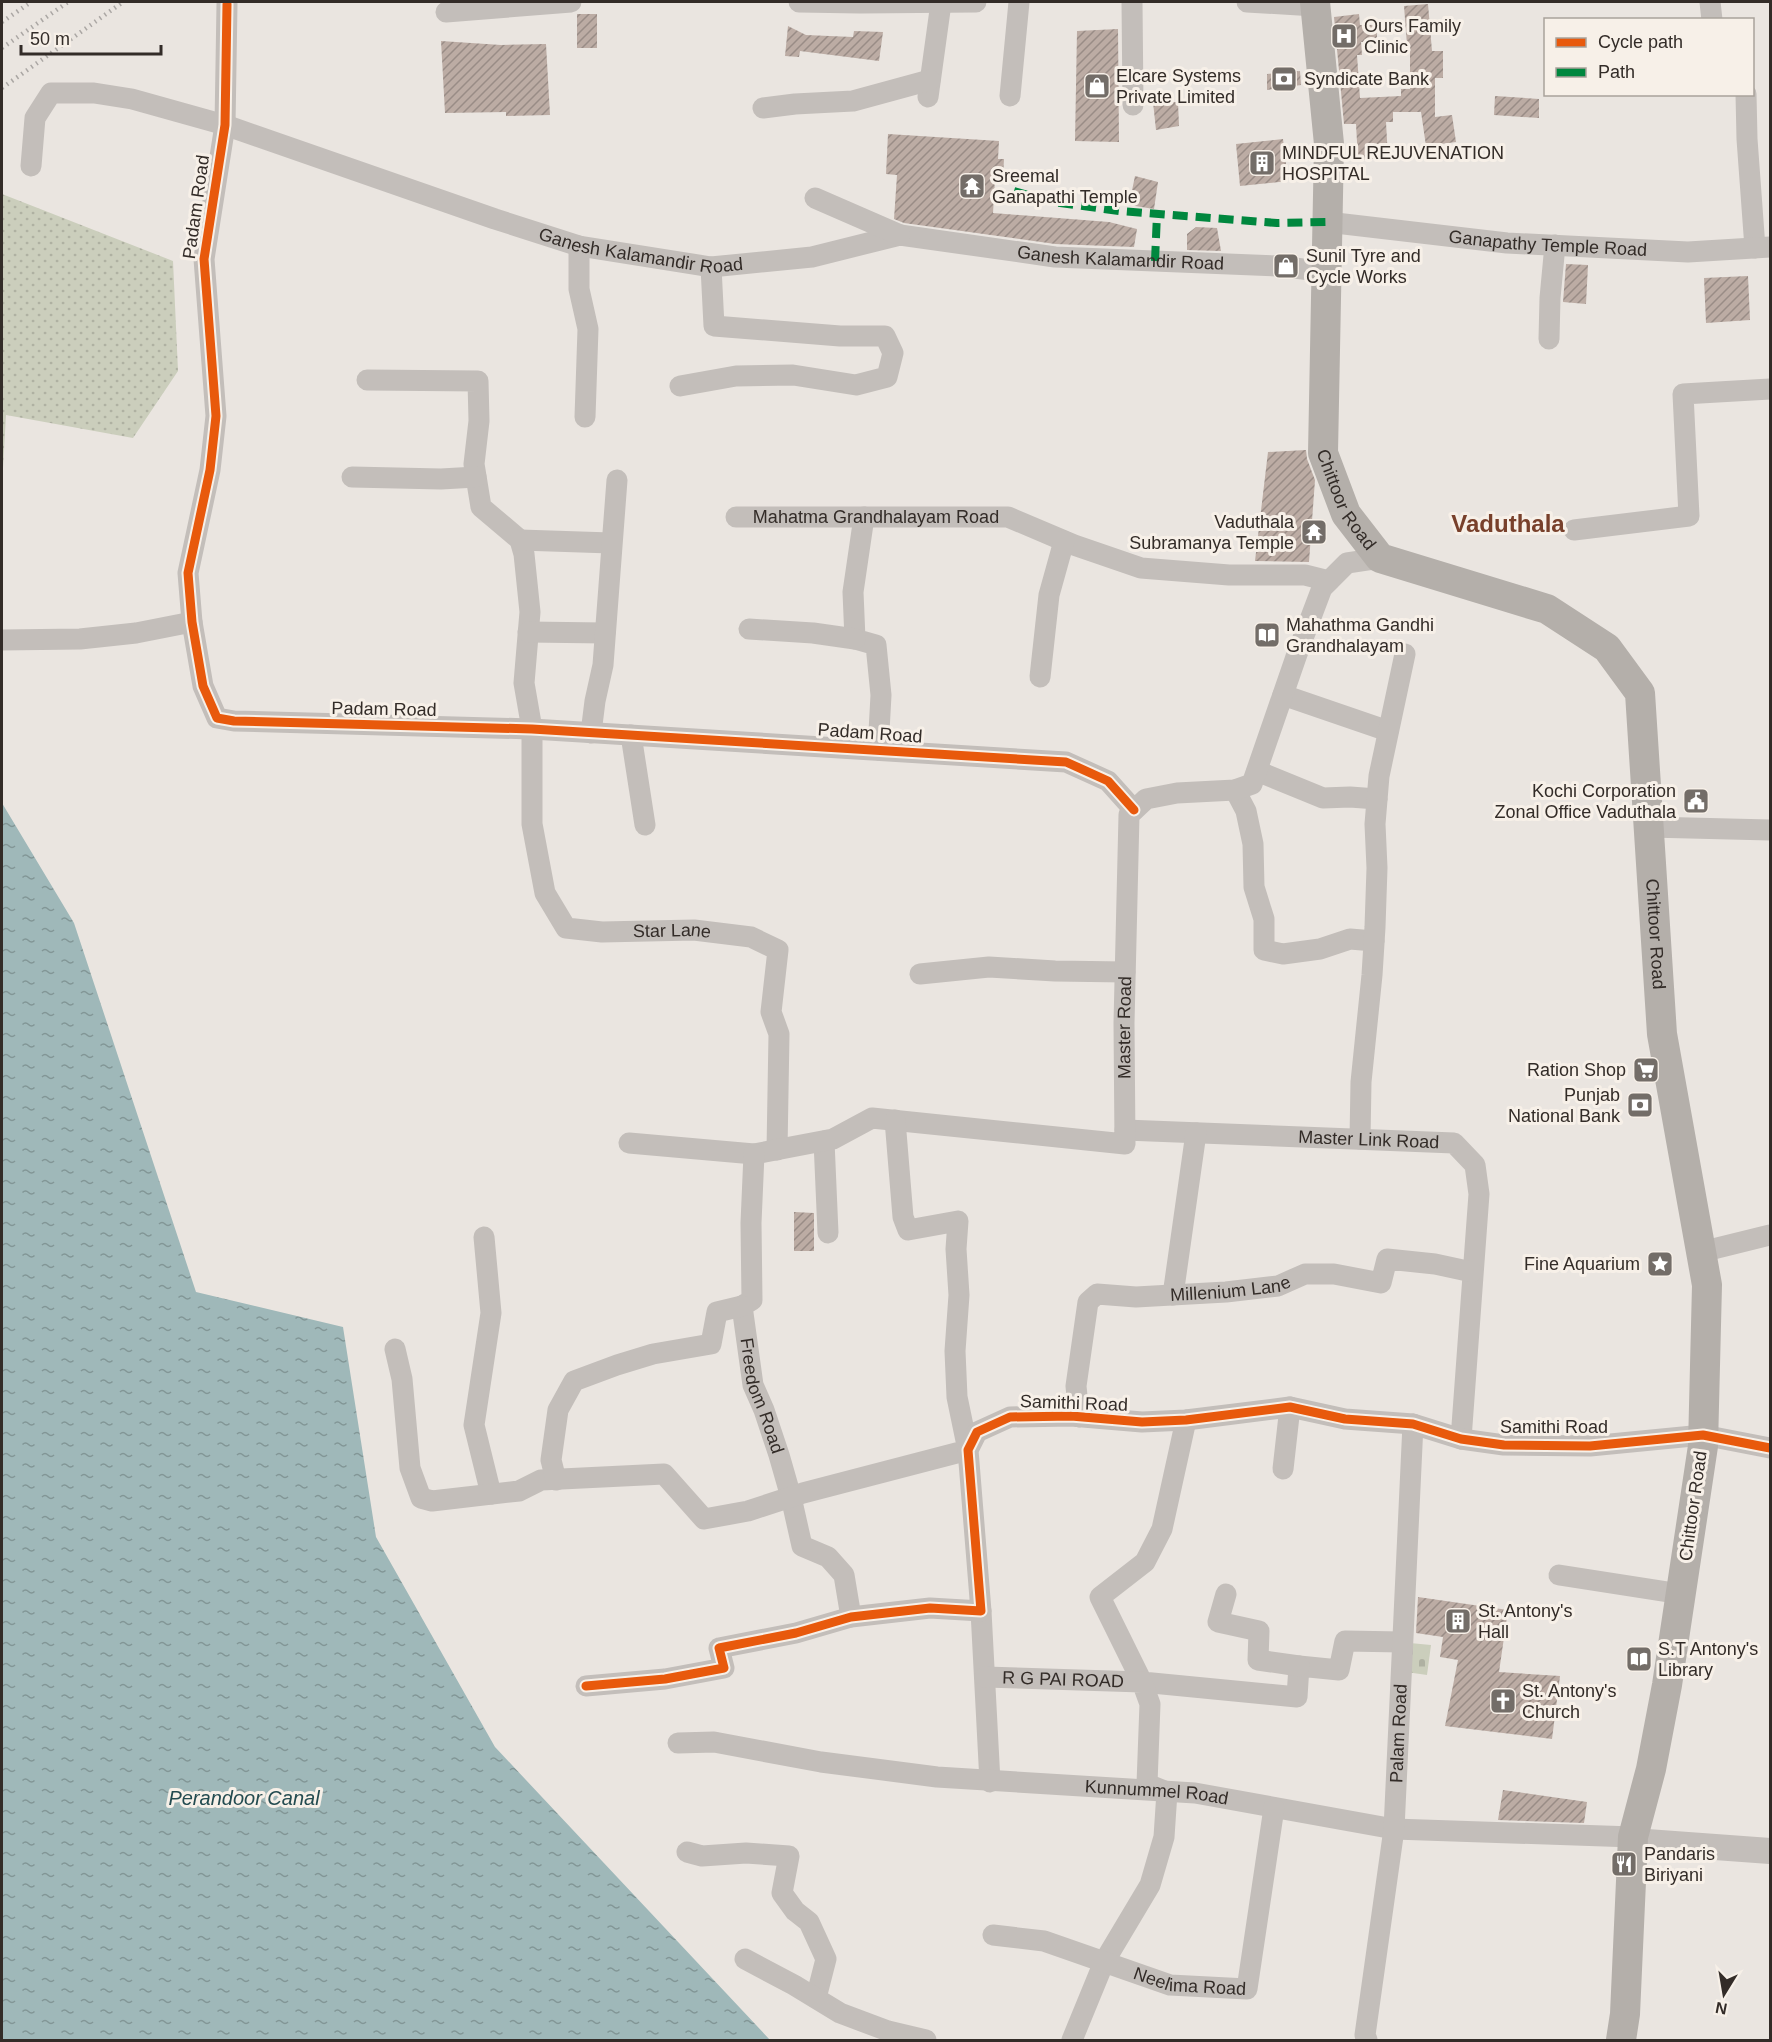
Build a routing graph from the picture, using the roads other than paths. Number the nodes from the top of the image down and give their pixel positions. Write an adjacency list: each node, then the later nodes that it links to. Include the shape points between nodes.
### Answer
1 (571, 2): 12 (street)
2 (799, 2): 3 (street)
3 (871, 2): 10 (street)
4 (976, 2): 10 (street)
5 (1019, 2): 14 (street)
6 (1132, 2): 16 (street)
7 (1247, 2): 11 (street)
8 (1710, 2): 13 (street)
9 (227, 3): 18 (street, Padam Road)
10 (941, 3): 17 (street, via 929,88 853,101)
11 (1315, 4): 21 (main road, Chittoor Road, via 1329,144)
12 (446, 12)
13 (1712, 18)
14 (1010, 96)
15 (1746, 96): 25 (street, via 1747,139)
16 (1132, 105)
17 (763, 108)
18 (225, 125): 19 (street, Ganesh Kalamandir Road, via 132,99 94,93 51,93 36,118); 24 (street, Ganesh Kalamandir Road); 44 (street, Padam Road, via 204,258 216,416 210,470 188,573)
19 (31, 166)
20 (815, 198): 22 (street)
21 (1327, 222): 23 (street, Ganapathy Temple Road); 27 (main road, Chittoor Road)
22 (900, 235): 26 (street, Ganesh Kalamandir Road, via 813,257); 27 (street, Ganesh Kalamandir Road, via 1055,257 1279,266)
23 (1555, 245): 25 (street, Ganapathy Temple Road, via 1688,252); 28 (street)
24 (579, 246): 26 (street, Ganesh Kalamandir Road); 32 (street, via 579,289 588,329)
25 (1763, 248)
26 (711, 267): 30 (street, via 714,326 885,336 893,353 889,369 886,377 856,385 793,375 759,375)
27 (1326, 272): 42 (main road, Chittoor Road, via 1323,453 1346,514)
28 (1549, 339)
29 (367, 380): 34 (street, via 478,381)
30 (680, 386)
31 (1770, 389): 38 (street, via 1683,394 1689,516)
32 (585, 417)
33 (352, 477): 34 (street)
34 (476, 477): 39 (street, via 481,507)
35 (617, 480): 41 (street)
36 (736, 517): 37 (street, Mahatma Grandhalayam Road)
37 (864, 517): 40 (street, Mahatma Grandhalayam Road, via 1008,517); 48 (street, via 853,592)
38 (1574, 530)
39 (520, 540): 41 (street); 46 (street, via 530,612)
40 (1064, 541): 43 (street, Mahatma Grandhalayam Road, via 1141,568 1229,575 1305,575); 51 (street, via 1048,595)
41 (611, 543): 47 (street)
42 (1380, 558): 43 (street, via 1347,562); 63 (main road, Chittoor Road, via 1547,609 1607,648 1640,693)
43 (1329, 581): 52 (street, via 1322,588)
44 (192, 622): 49 (street, via 80,639); 53 (street, Padam Road, via 203,686 217,718 234,722)
45 (749, 629): 48 (street)
46 (528, 632): 47 (street); 53 (street, via 524,683)
47 (605, 633): 55 (street)
48 (855, 639): 57 (street, via 876,645 881,695)
49 (2, 640)
50 (1405, 654): 54 (street)
51 (1040, 677)
52 (1283, 695): 54 (street); 58 (street)
53 (532, 729): 55 (street, Padam Road); 74 (street, Star Lane, via 532,824 545,893 566,928 602,932 693,930 751,937 778,950 771,1012 779,1034)
54 (1388, 731): 60 (street)
55 (591, 733): 56 (street, Padam Road)
56 (631, 735): 57 (street, Padam Road); 62 (street)
57 (878, 750): 61 (street, Padam Road, via 1066,762 1107,781)
58 (1257, 771): 59 (street, via 1252,784); 60 (street, via 1323,798)
59 (1235, 790): 61 (street, via 1146,799); 65 (street, via 1246,811 1253,844 1254,887 1264,919 1264,950 1283,954 1320,949 1350,939)
60 (1377, 799): 65 (street)
61 (1134, 810): 66 (street, Master Road, via 1129,815)
62 (645, 825)
63 (1649, 827): 64 (street); 79 (main road, Chittoor Road, via 1662,1034)
64 (1770, 830)
65 (1374, 941): 71 (street, via 1361,1082)
66 (1125, 972): 67 (street, via 989,967); 69 (street, Master Road)
67 (920, 974)
68 (894, 1120): 69 (street, via 1125,1144); 72 (street, via 873,1118); 91 (street, via 903,1217 908,1230 958,1221 957,1397)
69 (1125, 1130): 70 (street, Master Link Road)
70 (1196, 1133): 71 (street, Master Link Road); 81 (street)
71 (1360, 1139): 80 (street, Master Link Road, via 1454,1143 1475,1165 1479,1194)
72 (824, 1141): 74 (street); 76 (street)
73 (629, 1143): 75 (street)
74 (777, 1150): 75 (street)
75 (754, 1154): 82 (street, via 752,1300)
76 (828, 1233)
77 (1770, 1235): 79 (street)
78 (484, 1237): 94 (street, via 491,1313 474,1425)
79 (1701, 1252): 88 (main road, Chittoor Road, via 1707,1285)
80 (1472, 1272): 81 (street, Millenium Lane, via 1387,1259 1381,1283 1305,1274 1278,1286); 89 (street, Master Link Road)
81 (1173, 1295): 85 (street, Millenium Lane, via 1096,1294 1088,1302 1076,1386)
82 (742, 1306): 93 (street, via 717,1312 711,1344 653,1354 574,1381 558,1410 551,1460); 95 (street, Freedom Road, via 753,1385)
83 (395, 1349): 94 (street, via 402,1379 410,1468 421,1498 432,1501)
84 (1290, 1407): 86 (street, Samithi Road); 87 (street, Samithi Road, via 1345,1419); 92 (street)
85 (1079, 1417): 86 (street, Samithi Road, via 1142,1422); 91 (street, Samithi Road, via 1010,1417 977,1432)
86 (1186, 1420): 104 (street, R G PAI ROAD, via 1162,1529 1145,1562 1100,1597)
87 (1413, 1424): 89 (street, Samithi Road); 101 (street, Palam Road)
88 (1703, 1435): 89 (street, Samithi Road, via 1590,1446 1504,1445); 90 (street, Samithi Road); 98 (main road, Chittoor Road)
89 (1461, 1439)
90 (1770, 1448)
91 (968, 1450): 95 (street); 99 (street)
92 (1283, 1469)
93 (556, 1480): 94 (street, via 541,1480 519,1491); 95 (street, via 663,1474 704,1518 748,1511)
94 (491, 1494)
95 (791, 1497): 100 (street, Freedom Road, via 802,1546 828,1557 844,1575)
96 (1559, 1575): 98 (street)
97 (1226, 1594): 102 (street, via 1218,1622 1259,1631 1258,1660)
98 (1680, 1594): 111 (main road, Chittoor Road, via 1653,1758)
99 (981, 1611): 100 (street, via 930,1608); 103 (street)
100 (851, 1617): 105 (street, via 796,1633 719,1648 724,1668 665,1679)
101 (1402, 1642): 102 (street, via 1345,1641 1339,1670); 110 (street, Palam Road)
102 (1299, 1666): 104 (street, via 1297,1697)
103 (985, 1677): 104 (street, R G PAI ROAD); 107 (street)
104 (1142, 1682): 108 (street, R G PAI ROAD, via 1150,1704 1147,1784)
105 (586, 1686)
106 (678, 1743): 107 (street, Kunnummel Road, via 714,1742 821,1762)
107 (990, 1782): 108 (street, Kunnummel Road)
108 (1167, 1792): 109 (street, Kunnummel Road, via 1195,1793); 116 (street, via 1164,1837 1150,1886)
109 (1275, 1808): 110 (street, Kunnummel Road); 116 (street, Neelima Road, via 1247,1989 1170,1985)
110 (1394, 1830): 111 (street, Kunnummel Road); 120 (street, Palam Road)
111 (1633, 1839): 112 (street); 121 (main road, Chittoor Road)
112 (1770, 1851)
113 (687, 1852): 117 (street, via 702,1856 789,1856 782,1893 809,1922 826,1959)
114 (993, 1935): 116 (street, Neelima Road, via 1044,1941)
115 (745, 1959): 117 (street)
116 (1104, 1962): 119 (street)
117 (816, 1998): 118 (street, via 840,2013 878,2028)
118 (926, 2040)
119 (1072, 2040)
120 (1367, 2040)
121 (1621, 2040)

